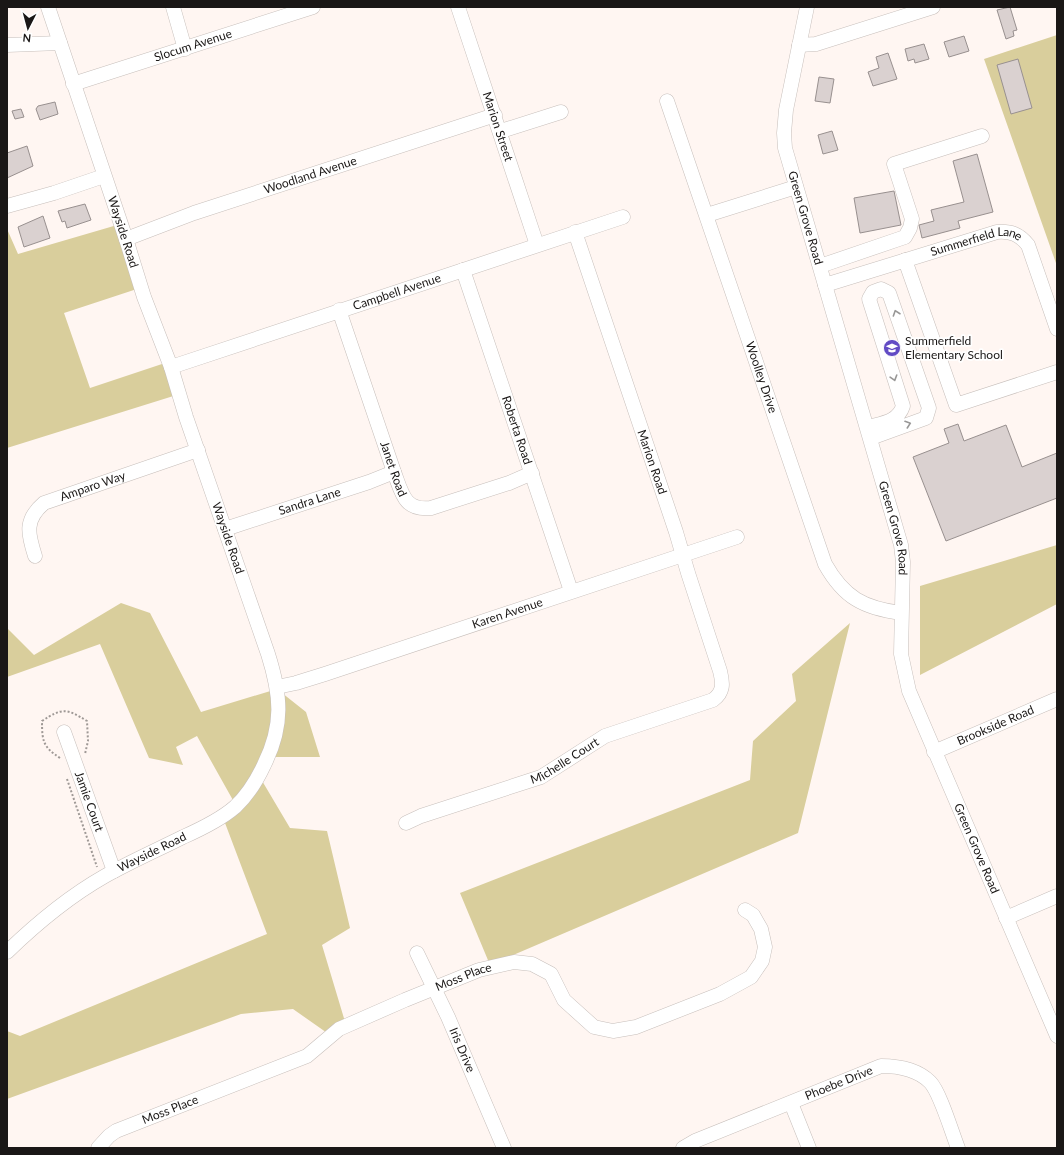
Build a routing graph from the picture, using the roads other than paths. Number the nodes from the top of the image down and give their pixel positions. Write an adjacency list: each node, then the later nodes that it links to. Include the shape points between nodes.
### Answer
1 (48, 7): 7 (street, Wayside Road)
2 (173, 7): 10 (street)
3 (313, 7): 10 (street, Slocum Avenue)
4 (458, 7): 14 (street, Marion Street)
5 (807, 7): 9 (street, Green Grove Road)
6 (933, 7): 9 (street, via 816,44)
7 (60, 43): 8 (street); 11 (street, Wayside Road)
8 (7, 45)
9 (799, 45): 18 (street, Green Grove Road, via 784,133 785,148)
10 (185, 49): 11 (street, Slocum Avenue)
11 (73, 84): 17 (street, Wayside Road)
12 (667, 101): 20 (street, Woolley Drive)
13 (561, 112): 15 (street)
14 (495, 115): 15 (street, Marion Street); 23 (street, Woodland Avenue, via 201,211)
15 (501, 131): 24 (street, Marion Street)
16 (982, 136): 26 (street, via 894,164 912,219 905,237)
17 (104, 176): 19 (street); 23 (street, Wayside Road)
18 (796, 187): 20 (street); 26 (street, Green Grove Road)
19 (7, 206)
20 (707, 215): 42 (street, Woolley Drive, via 826,564 842,588 859,601 872,608)
21 (623, 217): 22 (street, Campbell Avenue)
22 (575, 232): 24 (street, Campbell Avenue); 39 (street, Marion Road)
23 (126, 239): 31 (street, Wayside Road, via 144,297)
24 (537, 245): 27 (street, Campbell Avenue)
25 (905, 260): 28 (street, Summerfield Lane); 30 (street, Summerfield Lane, via 997,232 1014,233 1022,238 1031,250); 32 (street, via 956,405)
26 (820, 266): 28 (street, Green Grove Road)
27 (463, 270): 29 (street, Campbell Avenue); 36 (street, Roberta Road)
28 (825, 284): 33 (street, Green Grove Road)
29 (339, 310): 31 (street, Campbell Avenue); 35 (street, Janet Road)
30 (1057, 329)
31 (171, 367): 34 (street, Wayside Road)
32 (1057, 372)
33 (870, 432): 33 (street, one-way to 33, via 926,418 929,408 889,293 881,289 873,292 869,298 903,406 896,418); 42 (street, Green Grove Road, via 901,545)
34 (198, 450): 37 (street, Wayside Road); 40 (street, Amparo Way, via 44,503 33,516 29,527 28,535)
35 (394, 472): 36 (street, Janet Road, via 404,497 415,507 422,509 481,492); 37 (street, Sandra Lane)
36 (532, 473): 41 (street, Roberta Road)
37 (226, 530): 43 (street, Wayside Road)
38 (737, 537): 39 (street, Karen Avenue)
39 (683, 555): 41 (street, Karen Avenue); 44 (street, Marion Road, via 723,682)
40 (36, 556)
41 (571, 591): 43 (street, Karen Avenue, via 303,681)
42 (901, 613): 47 (street, Green Grove Road, via 901,654 905,680)
43 (277, 687): 49 (street, Wayside Road, via 278,723 275,740 259,776 242,800 211,823)
44 (720, 692): 48 (street, Michelle Court, via 713,700 703,704 605,736 541,777)
45 (1057, 699): 47 (street, Brookside Road)
46 (64, 732): 49 (street, Jamie Court)
47 (934, 752): 52 (street, Green Grove Road)
48 (406, 823)
49 (114, 871): 53 (street, Wayside Road, via 50,912)
50 (1057, 896): 52 (street)
51 (745, 910): 55 (street, Moss Place, via 752,915 761,929 765,947 762,961 751,977 720,994 636,1027 613,1031 594,1026 564,1000 551,974 532,964 514,962 479,970)
52 (1006, 918): 56 (street, Green Grove Road)
53 (8, 949)
54 (417, 953): 55 (street, Iris Drive)
55 (434, 988): 58 (street, Moss Place, via 339,1029 307,1056 116,1131); 59 (street, Iris Drive)
56 (1057, 1036)
57 (791, 1103): 60 (street, Phoebe Drive); 61 (street); 62 (street, Phoebe Drive, via 882,1066 903,1068 923,1076 931,1083)
58 (98, 1148)
59 (504, 1148)
60 (683, 1148)
61 (809, 1148)
62 (958, 1148)

